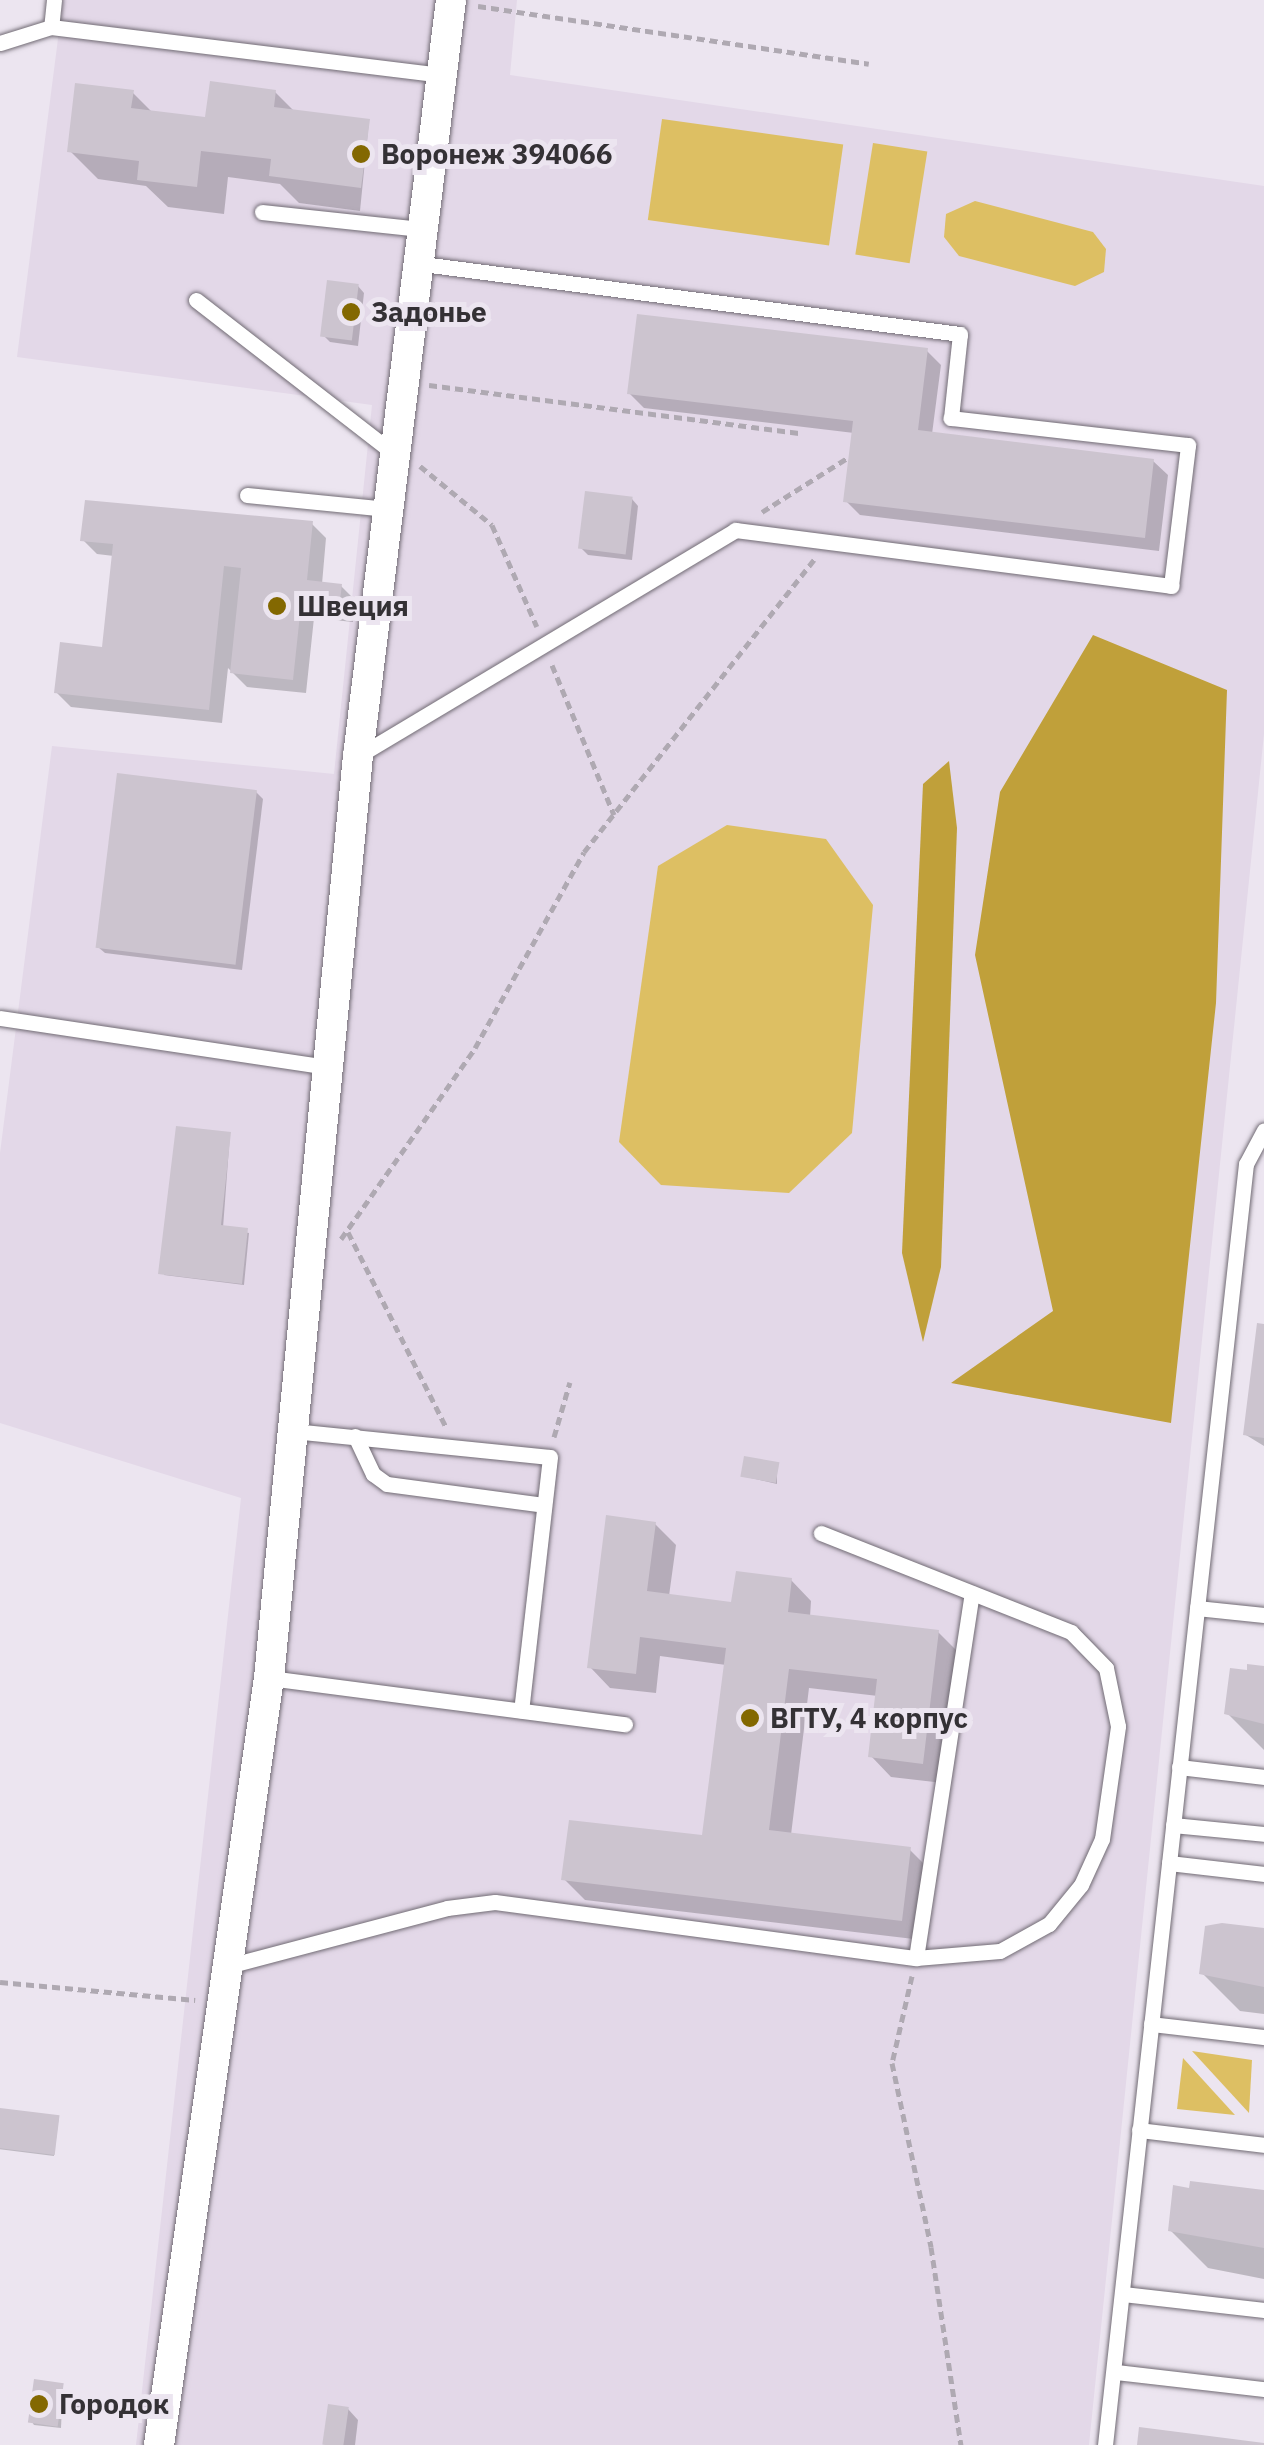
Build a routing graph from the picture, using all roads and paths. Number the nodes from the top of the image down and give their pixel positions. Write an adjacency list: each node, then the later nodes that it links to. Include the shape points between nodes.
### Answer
1 (54, 0): 3 (lane)
2 (451, 1): 5 (path); 6 (street)
3 (51, 28): 4 (lane); 6 (lane)
4 (0, 43)
5 (869, 64)
6 (440, 75): 8 (street)
7 (262, 212): 8 (lane)
8 (420, 229): 9 (street)
9 (415, 263): 11 (street); 18 (lane, via 960,334 951,418 1188,446 1172,586)
10 (196, 300): 13 (lane)
11 (401, 382): 12 (path); 13 (street)
12 (799, 433)
13 (393, 453): 16 (street); 19 (path, via 492,525)
14 (848, 457): 17 (path)
15 (247, 495): 16 (lane)
16 (387, 508): 20 (street)
17 (735, 530): 18 (lane); 19 (lane)
18 (829, 542): 21 (path)
19 (545, 646): 20 (lane); 21 (path)
20 (358, 756): 23 (street)
21 (614, 814): 25 (path, via 584,852 475,1048)
22 (0, 1018): 23 (lane)
23 (329, 1067): 28 (street)
24 (1264, 1130): 35 (lane, via 1246,1164)
25 (348, 1230): 26 (path); 30 (path)
26 (340, 1241)
27 (570, 1382): 31 (path)
28 (293, 1430): 29 (lane); 37 (street)
29 (355, 1436): 30 (lane); 32 (lane, via 373,1474 387,1484)
30 (457, 1448): 31 (lane)
31 (550, 1458): 32 (lane)
32 (544, 1505): 38 (lane)
33 (822, 1532): 34 (lane)
34 (972, 1592): 46 (lane); 46 (lane, via 1071,1632 1106,1668 1118,1726 1102,1840 1082,1884 1048,1924 1000,1951)
35 (1197, 1608): 36 (lane); 40 (lane)
36 (1264, 1616)
37 (270, 1678): 38 (lane); 47 (street)
38 (521, 1710): 39 (lane)
39 (625, 1724)
40 (1180, 1767): 41 (lane); 42 (lane)
41 (1264, 1777)
42 (1173, 1824): 43 (lane); 44 (lane)
43 (1264, 1834)
44 (1168, 1863): 45 (lane); 50 (lane)
45 (1264, 1874)
46 (916, 1958): 47 (lane, via 495,1902 447,1908); 59 (path, via 892,2063)
47 (228, 1966): 49 (street)
48 (0, 1982): 49 (path)
49 (222, 2003): 58 (street)
50 (1151, 2024): 51 (lane); 52 (lane)
51 (1264, 2037)
52 (1139, 2130): 53 (lane); 54 (lane)
53 (1264, 2144)
54 (1124, 2294): 55 (lane); 56 (lane)
55 (1264, 2310)
56 (1116, 2372): 57 (lane); 60 (lane)
57 (1264, 2389)
58 (159, 2445)
59 (961, 2445)
60 (1105, 2445)

